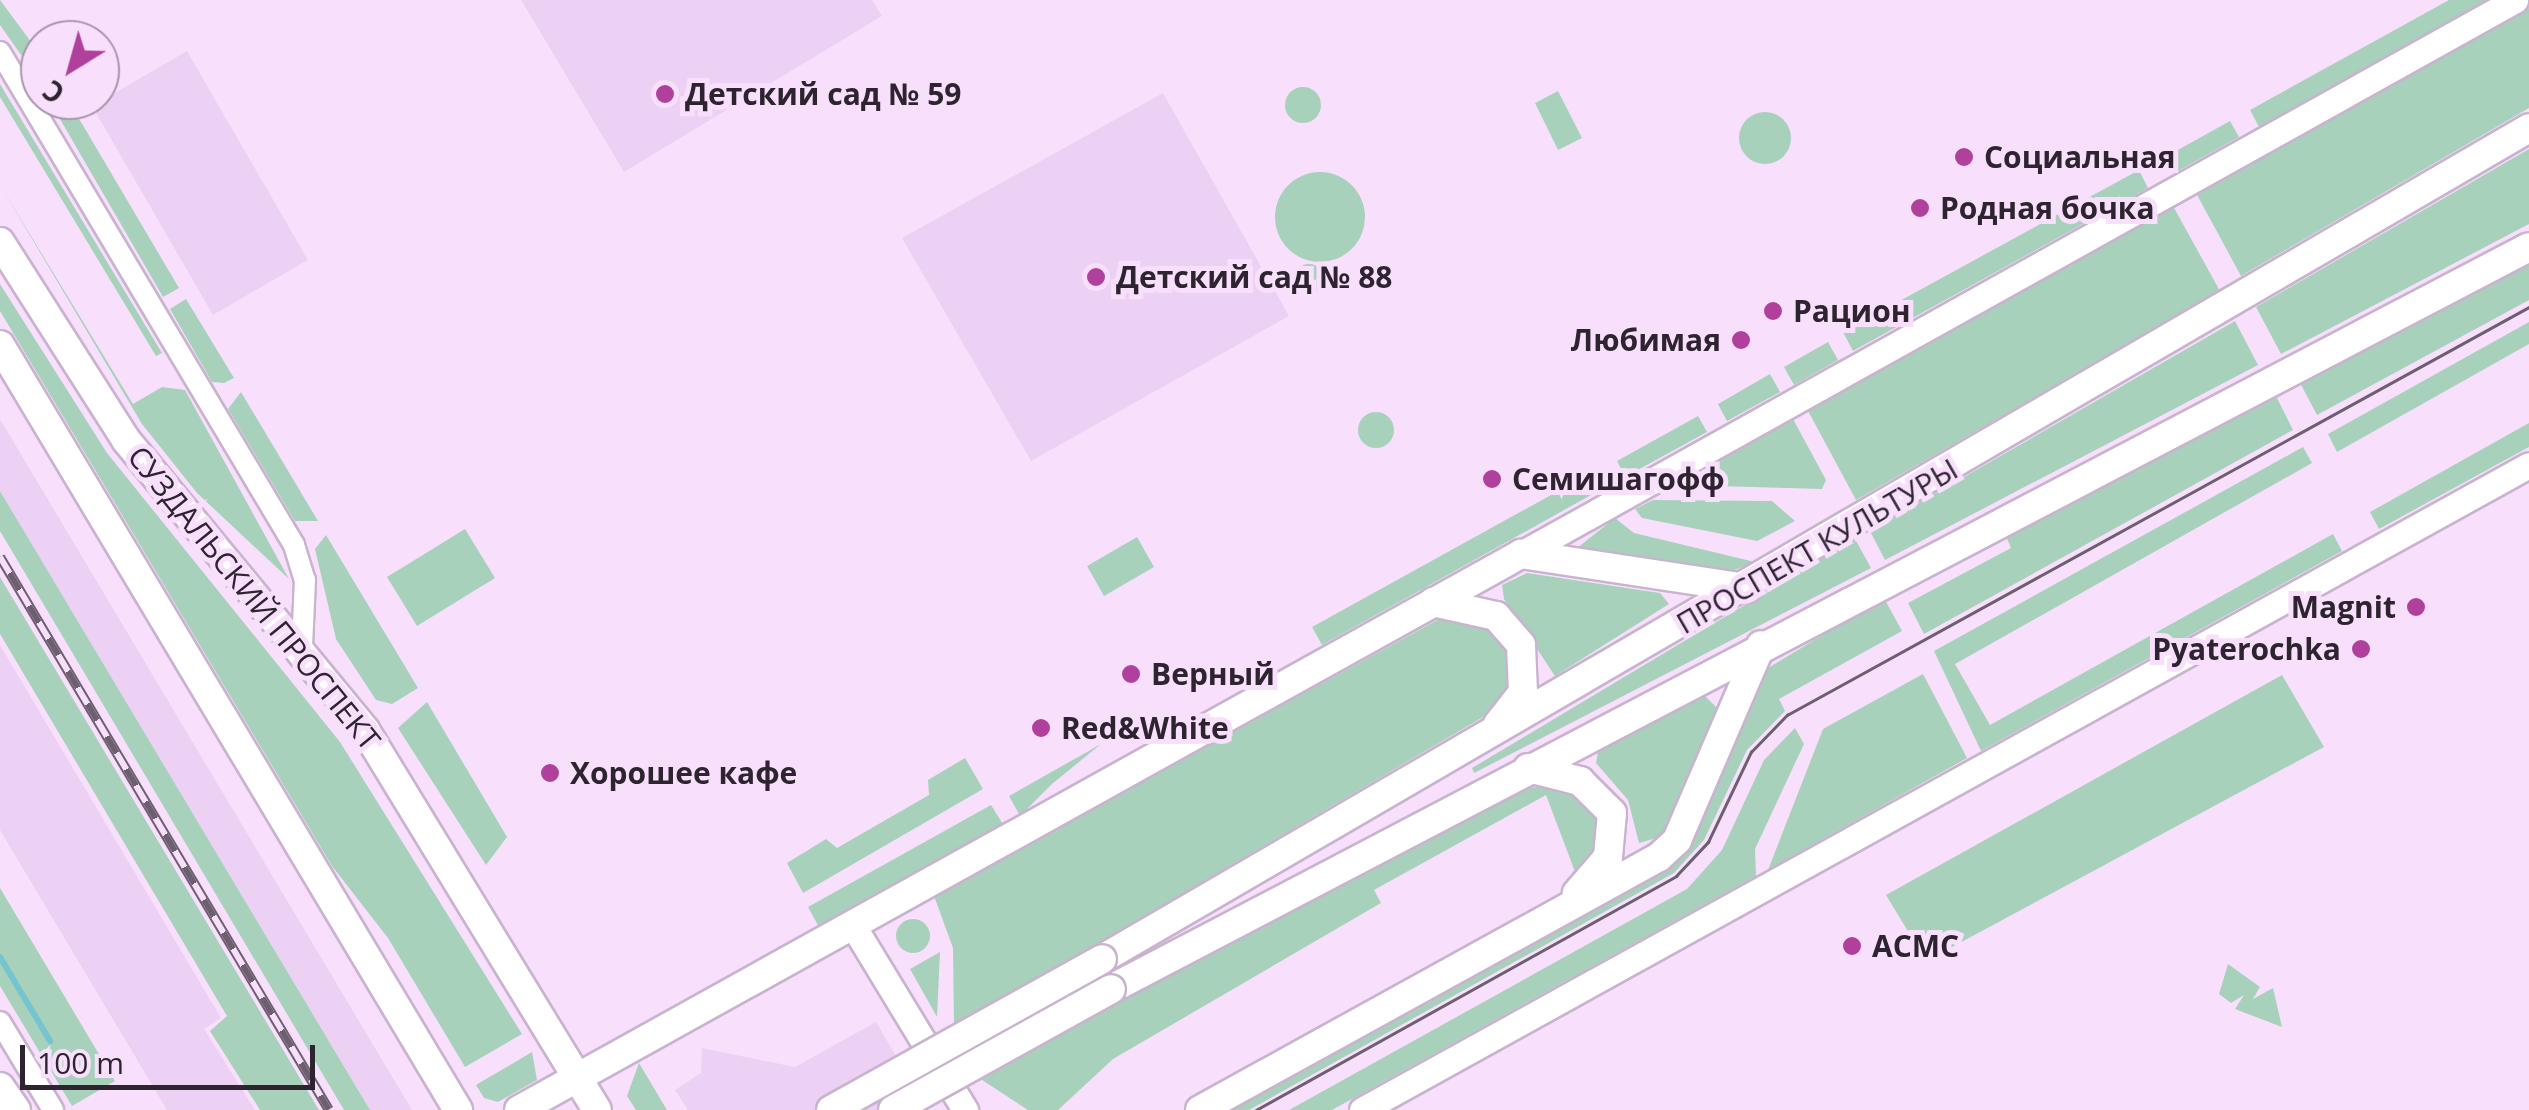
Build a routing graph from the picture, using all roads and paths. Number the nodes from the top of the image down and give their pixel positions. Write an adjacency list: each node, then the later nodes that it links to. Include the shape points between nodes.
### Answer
1 (2515, 0): 8 (street)
2 (0, 52): 12 (street, via 294,545 304,580)
3 (2529, 128): 9 (main road, ПРОСПЕКТ КУЛЬТУРЫ)
4 (0, 242): 12 (main road, СУЗДАЛЬСКИЙ ПРОСПЕКТ, via 126,440)
5 (2529, 247): 11 (main road, ПРОСПЕКТ КУЛЬТУРЫ)
6 (0, 345): 22 (main road, СУЗДАЛЬСКИЙ ПРОСПЕКТ)
7 (2529, 465): 29 (street)
8 (1521, 554): 9 (main road); 10 (main road)
9 (1747, 588): 13 (main road, ПРОСПЕКТ КУЛЬТУРЫ)
10 (1433, 602): 13 (main road, via 1496,616 1526,657 1514,708); 16 (main road)
11 (1761, 645): 14 (main road, ПРОСПЕКТ КУЛЬТУРЫ); 15 (main road, via 1677,840)
12 (302, 647): 18 (main road, СУЗДАЛЬСКИЙ ПРОСПЕКТ, via 430,828)
13 (1472, 746): 25 (main road, ПРОСПЕКТ КУЛЬТУРЫ, bridge)
14 (1528, 768): 15 (main road, via 1601,796 1616,830 1602,866); 26 (main road, ПРОСПЕКТ КУЛЬТУРЫ, bridge)
15 (1554, 916): 28 (main road)
16 (852, 924): 18 (main road); 27 (street)
17 (0, 1022): 21 (street)
18 (577, 1077): 23 (main road); 24 (main road, СУЗДАЛЬСКИЙ ПРОСПЕКТ)
19 (0, 1086): 20 (main road)
20 (16, 1110)
21 (53, 1110)
22 (458, 1110)
23 (519, 1110)
24 (597, 1110)
25 (831, 1110)
26 (893, 1110)
27 (965, 1110)
28 (1200, 1110)
29 (1362, 1110)

